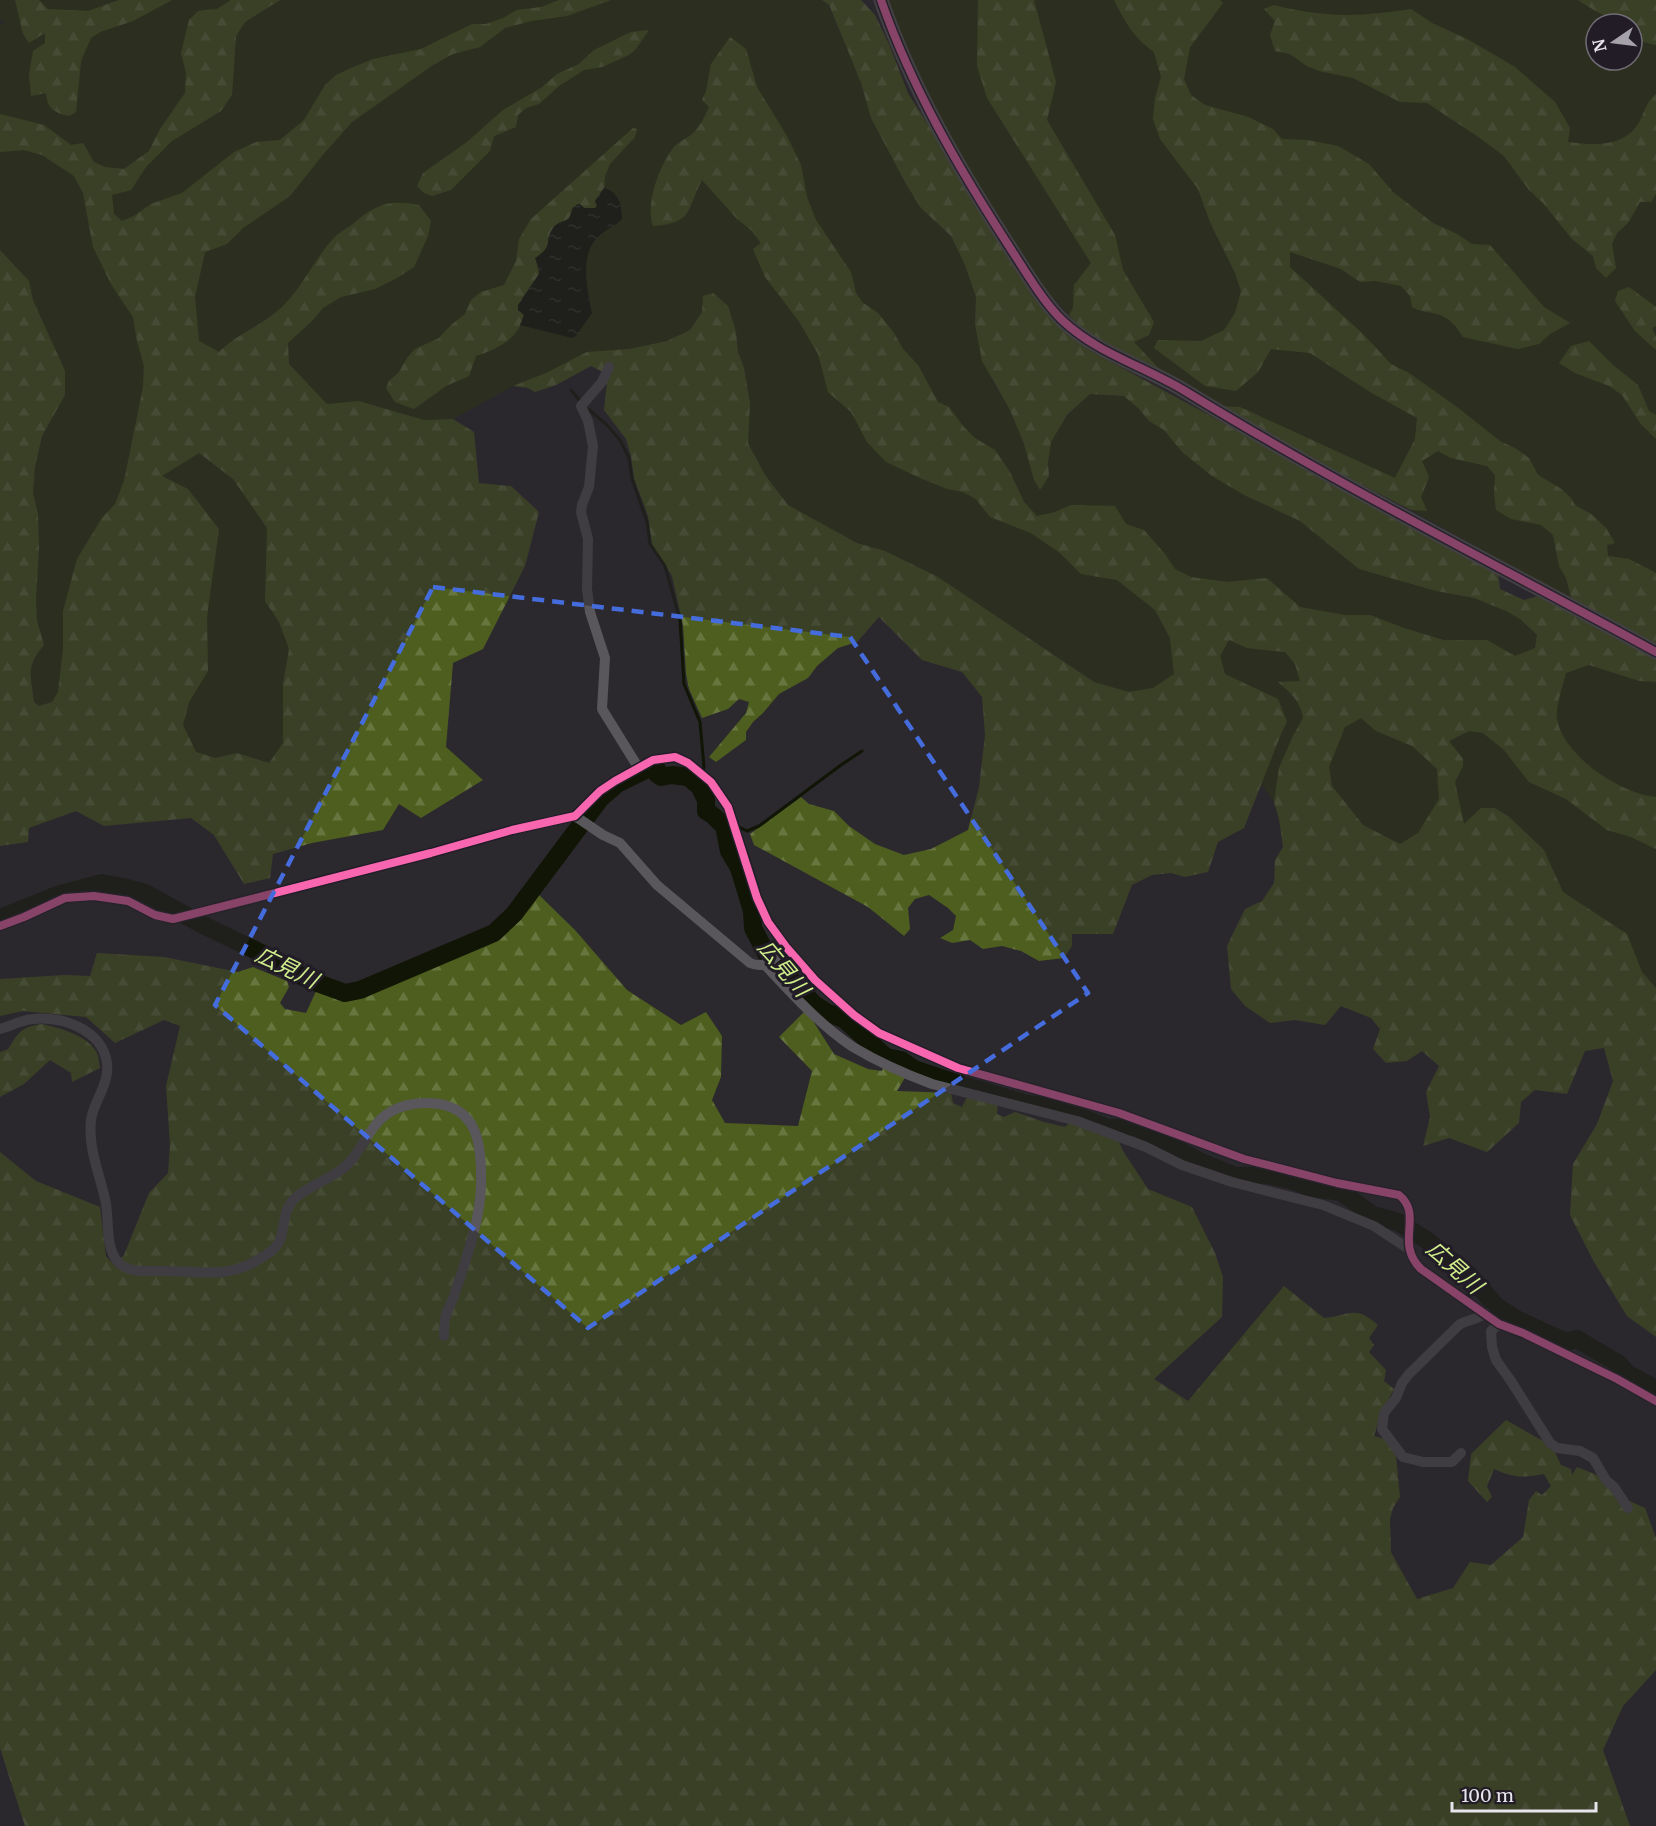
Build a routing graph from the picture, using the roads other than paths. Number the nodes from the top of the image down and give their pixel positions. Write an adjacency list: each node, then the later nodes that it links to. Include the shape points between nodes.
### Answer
1 (872, 0): 3 (street)
2 (881, 0): 3 (street)
3 (889, 23): 5 (street, via 944,140 1060,319 1111,355 1182,389 1299,459)
4 (609, 367): 6 (street, via 599,386 583,403 593,446 589,487 581,512 588,539 590,612 605,658 602,709)
5 (1656, 652)
6 (638, 767): 7 (street, via 600,791); 9 (street, via 675,757 711,783 728,807 757,898)
7 (577, 817): 8 (street, via 512,830 173,919 128,901 94,896 65,898); 10 (street, via 620,843 657,885 728,946 750,963)
8 (0, 926)
9 (785, 950): 10 (street); 12 (street, via 867,1025 958,1068 1119,1113 1270,1166 1399,1195 1407,1203 1410,1217)
10 (767, 964): 12 (street, via 827,1027 852,1046 909,1075 1077,1121 1138,1143 1182,1165 1323,1205 1374,1226)
11 (0, 1029): 15 (street, via 21,1021 60,1020 90,1034 102,1046 107,1071 92,1118 91,1138 106,1199 111,1249 118,1262 139,1272 219,1272 252,1264 280,1242 287,1210 294,1199 348,1165 383,1117 405,1106 423,1103 442,1103 461,1112 473,1125 477,1139 481,1187 467,1256 446,1314)
12 (1408, 1247): 13 (street, via 1422,1269)
13 (1485, 1313): 14 (street); 17 (street, via 1459,1325 1409,1374 1381,1423 1403,1457 1452,1462)
14 (1499, 1323): 16 (street); 18 (street, via 1491,1331 1496,1360 1550,1443 1593,1458)
15 (444, 1336)
16 (1656, 1401)
17 (1461, 1453)
18 (1628, 1508)

